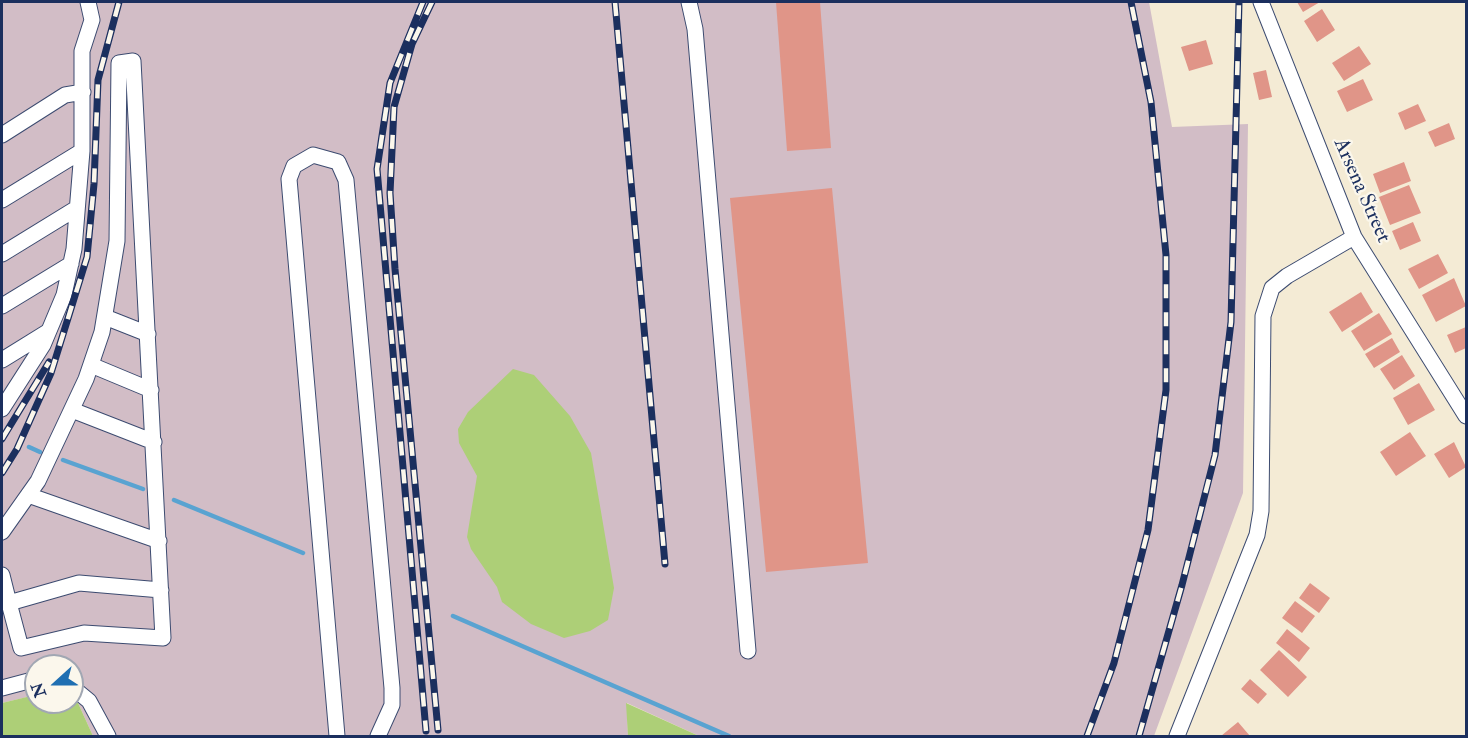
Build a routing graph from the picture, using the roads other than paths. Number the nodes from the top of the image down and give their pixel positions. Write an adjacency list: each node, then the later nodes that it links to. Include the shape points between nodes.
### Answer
1 (88, 2): 4 (street, via 92,20 82,51)
2 (689, 2): 29 (street)
3 (1261, 2): 9 (street, Arsena Street)
4 (84, 92): 5 (street, via 65,95); 6 (street)
5 (2, 135)
6 (82, 151): 7 (street); 8 (street)
7 (2, 200)
8 (77, 208): 10 (street); 11 (street)
9 (1354, 237): 21 (street, Arsena Street); 36 (street, via 1272,288 1263,316 1261,511 1257,535)
10 (2, 254)
11 (71, 264): 12 (street); 14 (street)
12 (2, 306)
13 (105, 317): 15 (street); 15 (street, via 117,241 120,63 133,61); 17 (street)
14 (49, 332): 16 (street); 19 (street)
15 (148, 334): 18 (street)
16 (2, 360)
17 (91, 365): 18 (street); 20 (street)
18 (151, 390): 22 (street)
19 (2, 409)
20 (72, 410): 22 (street); 23 (street)
21 (1467, 416)
22 (154, 442): 25 (street)
23 (28, 495): 24 (street); 25 (street)
24 (2, 532)
25 (159, 541): 27 (street)
26 (2, 575): 28 (street)
27 (161, 590): 28 (street, via 79,583); 28 (street, via 163,638 84,633 21,648)
28 (9, 603)
29 (748, 651)
30 (24, 683): 31 (street)
31 (2, 688)
32 (84, 697): 33 (street)
33 (108, 736)
34 (338, 736): 35 (street, via 290,178 294,166 313,155 338,162 346,180 392,688 392,705)
35 (378, 736)
36 (1177, 736)

